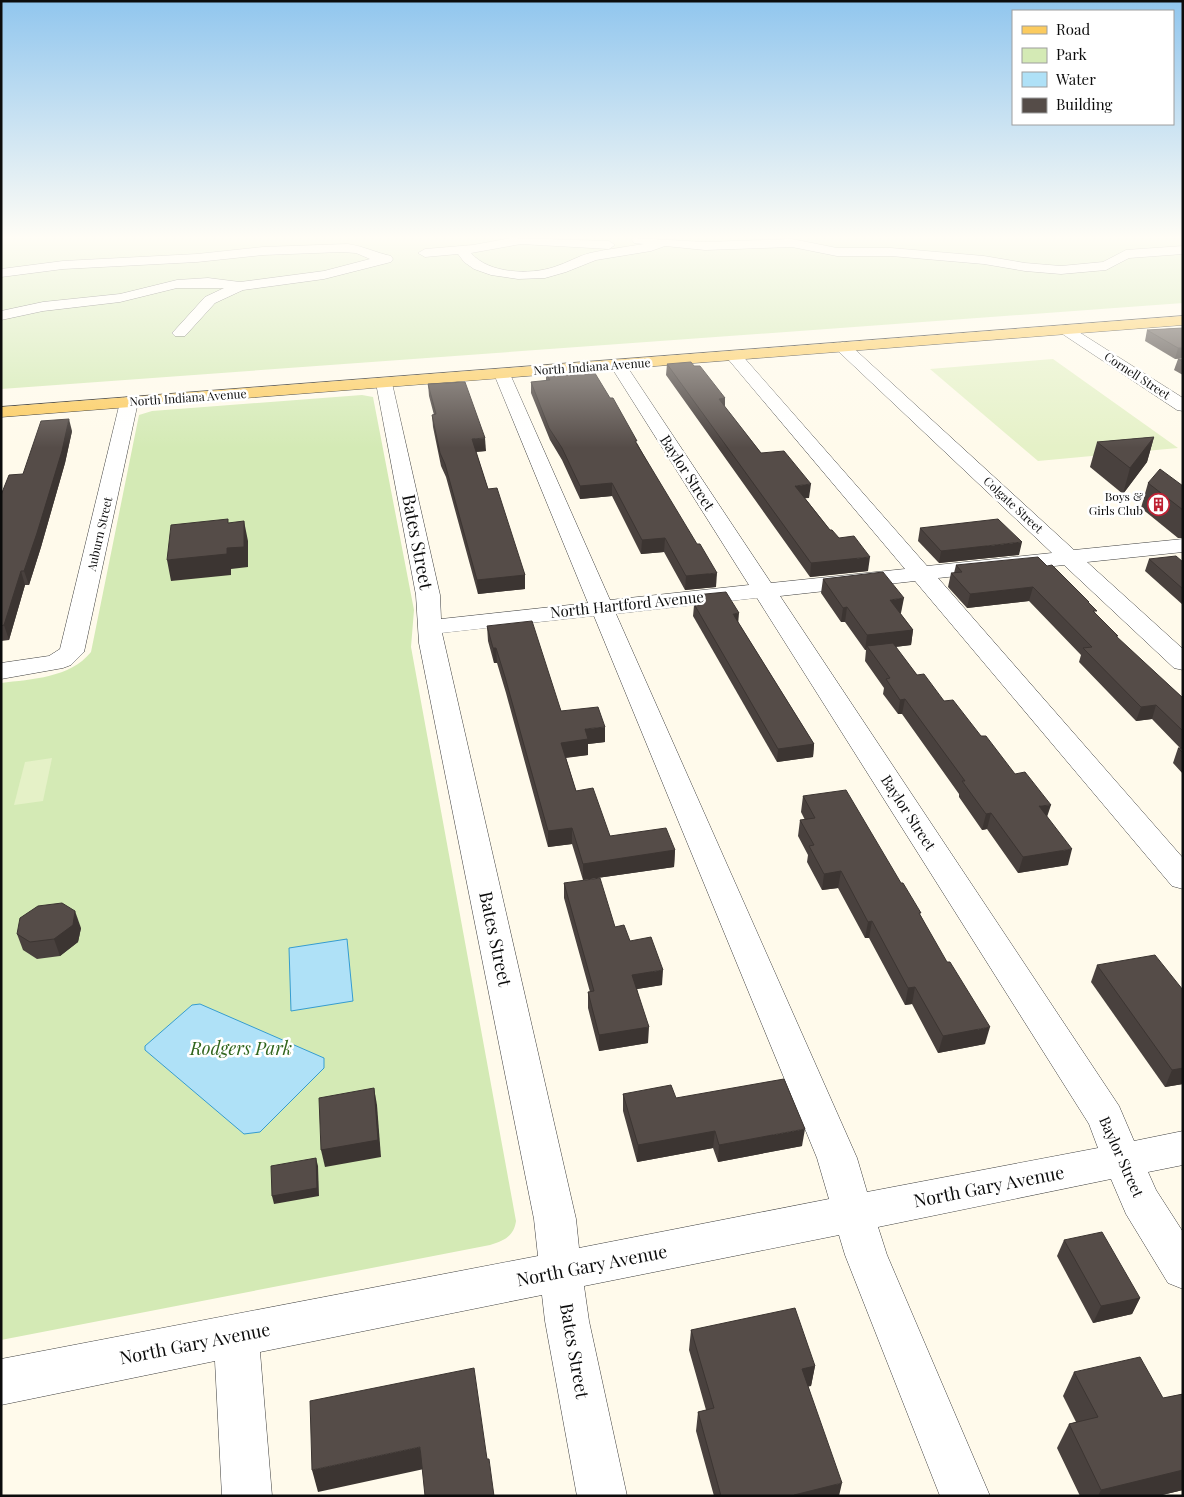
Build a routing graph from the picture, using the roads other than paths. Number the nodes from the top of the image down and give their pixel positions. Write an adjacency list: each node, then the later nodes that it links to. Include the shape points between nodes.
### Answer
1 (38, 308): 3 (street)
2 (203, 308): 6 (street)
3 (1, 316)
4 (1182, 321): 5 (main road, North Indiana Avenue)
5 (1066, 330): 7 (main road, North Indiana Avenue); 13 (street, Cornell Street)
6 (180, 333)
7 (843, 347): 8 (main road, North Indiana Avenue); 16 (street, Colgate Street)
8 (734, 356): 9 (main road, North Indiana Avenue); 17 (street)
9 (618, 365): 10 (main road, North Indiana Avenue); 18 (street, Baylor Street)
10 (502, 374): 11 (main road, North Indiana Avenue); 19 (street)
11 (384, 383): 12 (main road, North Indiana Avenue); 20 (street, Bates Street, via 428,595)
12 (129, 402): 14 (main road, North Indiana Avenue); 22 (street, Auburn Street, via 72,652 62,660 35,668)
13 (1183, 406)
14 (1, 412)
15 (1183, 545): 16 (street, North Hartford Avenue)
16 (1068, 557): 17 (street, North Hartford Avenue); 21 (street, Colgate Street)
17 (920, 574): 18 (street, North Hartford Avenue); 23 (street)
18 (763, 591): 19 (street, North Hartford Avenue); 25 (street, Baylor Street, via 1105,1116)
19 (602, 608): 20 (street, North Hartford Avenue); 26 (street, via 837,1158)
20 (430, 627): 28 (street, Bates Street, via 555,1220)
21 (1183, 663)
22 (1, 671)
23 (1183, 878)
24 (1183, 1148): 25 (street, North Gary Avenue)
25 (1122, 1160): 26 (street, North Gary Avenue); 27 (street, Baylor Street, via 1140,1201)
26 (854, 1214): 28 (street, North Gary Avenue); 33 (street, via 866,1255)
27 (1183, 1269)
28 (561, 1272): 29 (street, North Gary Avenue); 32 (street, Bates Street, via 567,1321)
29 (236, 1336): 30 (street, North Gary Avenue); 31 (street)
30 (1, 1382)
31 (247, 1496)
32 (602, 1496)
33 (965, 1496)

